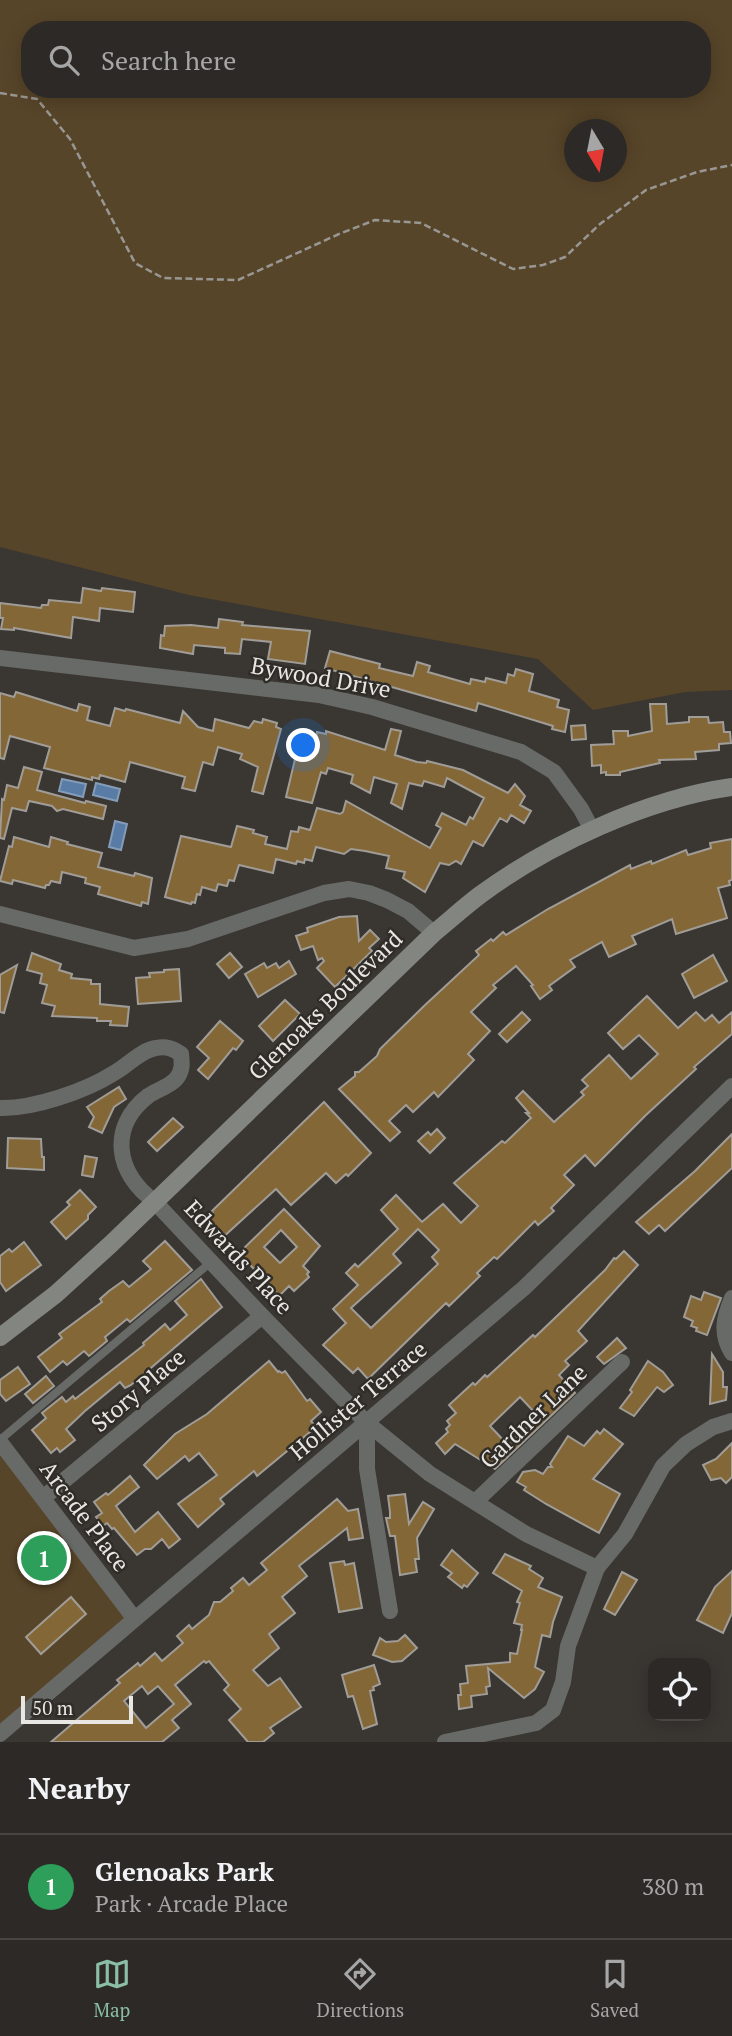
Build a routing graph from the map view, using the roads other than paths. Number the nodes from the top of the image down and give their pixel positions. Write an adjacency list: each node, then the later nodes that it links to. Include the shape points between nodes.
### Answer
1 (0, 658): 3 (street, Bywood Drive, via 319,695 385,711 521,752 554,772)
2 (732, 787): 3 (street, Glenoaks Boulevard, via 682,797)
3 (592, 830): 5 (street, Glenoaks Boulevard, via 481,894)
4 (0, 914): 5 (street, via 134,947 188,939 324,893 349,890 387,900)
5 (434, 933): 8 (street, Glenoaks Boulevard)
6 (732, 1086): 16 (street, Hollister Terrace, via 524,1288)
7 (0, 1108): 8 (street, Edwards Place, via 74,1091 113,1074 153,1048 170,1046 181,1054 183,1067 176,1080 148,1096 130,1115 121,1147 122,1161 138,1190)
8 (154, 1201): 9 (street, Edwards Place); 12 (street, Glenoaks Boulevard, via 56,1294)
9 (211, 1262): 11 (street, Edwards Place); 17 (lane)
10 (732, 1298): 13 (street, via 723,1327)
11 (262, 1316): 16 (street, Edwards Place); 18 (street, Story Place)
12 (0, 1337)
13 (732, 1353)
14 (622, 1362): 19 (street, Gardner Lane)
15 (732, 1421): 20 (street, via 686,1444 663,1466 625,1534)
16 (367, 1423): 19 (street, Edwards Place, via 430,1474); 21 (street, via 367,1469); 22 (street, Hollister Terrace)
17 (0, 1441): 18 (street, Arcade Place)
18 (43, 1498): 22 (street, Arcade Place)
19 (475, 1502): 20 (street, Edwards Place, via 526,1534)
20 (597, 1568): 24 (street, via 568,1646 553,1710 536,1723)
21 (390, 1611)
22 (134, 1618): 23 (street, Hollister Terrace)
23 (0, 1734)
24 (445, 1742)

